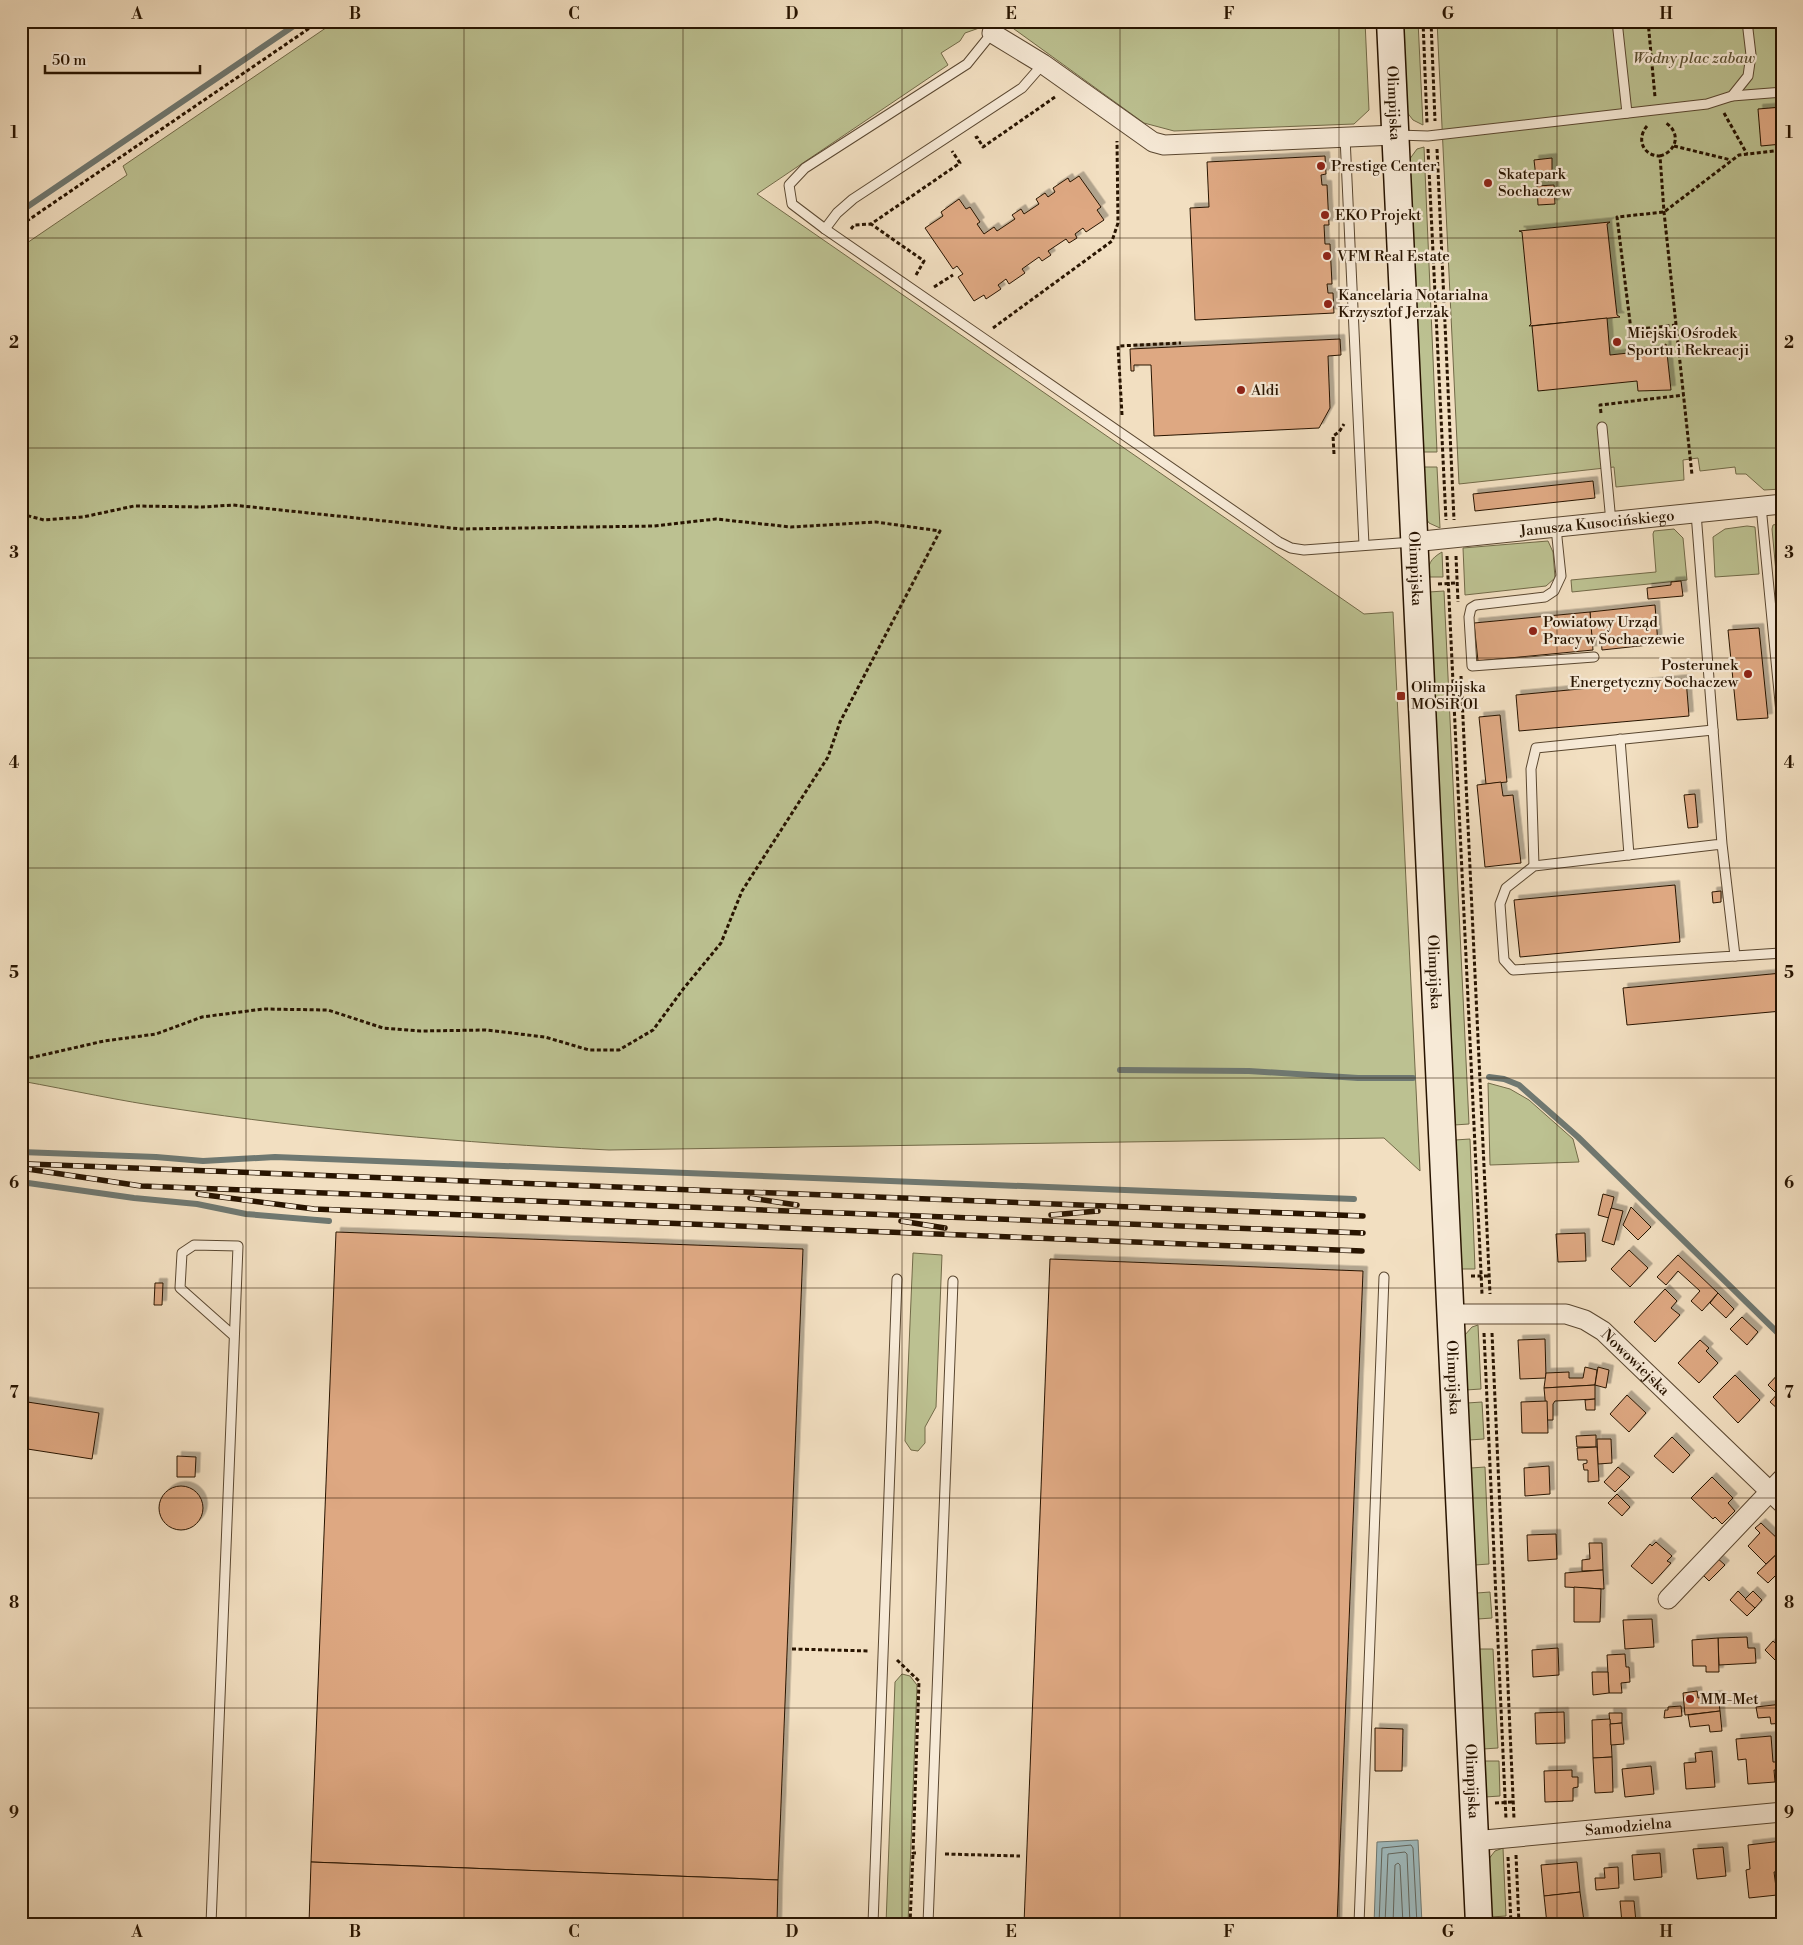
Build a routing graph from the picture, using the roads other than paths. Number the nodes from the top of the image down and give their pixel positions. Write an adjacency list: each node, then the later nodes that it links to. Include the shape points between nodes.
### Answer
1 (1390, 21): 9 (street, Olimpijska)
2 (1617, 21): 8 (lane)
3 (1747, 21): 7 (lane, via 1751,55 1748,76)
4 (992, 33): 5 (street); 11 (lane, via 967,64 805,168 789,185 792,204)
5 (1043, 64): 10 (street, via 1153,142); 11 (lane, via 1022,88 852,199)
6 (1782, 92): 7 (lane)
7 (1732, 96): 8 (lane, via 1707,104)
8 (1627, 113): 9 (lane, via 1432,135)
9 (1395, 134): 10 (street); 18 (street, Olimpijska)
10 (1345, 137): 19 (lane)
11 (825, 229): 19 (lane, via 1291,548 1304,550)
12 (1602, 427): 16 (lane)
13 (1782, 504): 14 (street, Janusza Kusocińskiego)
14 (1761, 506): 15 (street, Janusza Kusocińskiego); 21 (lane)
15 (1696, 513): 16 (street, Janusza Kusocińskiego); 22 (lane)
16 (1611, 522): 17 (street, Janusza Kusocińskiego)
17 (1556, 528): 18 (street, Janusza Kusocińskiego); 20 (lane, via 1559,584 1545,597 1471,608 1472,666)
18 (1413, 542): 19 (lane); 32 (street, Olimpijska)
19 (1364, 545)
20 (1594, 657)
21 (1782, 723)
22 (1713, 730): 23 (lane); 24 (lane)
23 (1620, 739): 25 (lane); 26 (lane, via 1536,748 1531,769)
24 (1722, 844): 25 (lane); 28 (lane)
25 (1629, 855): 26 (lane)
26 (1534, 866): 28 (lane, via 1506,888 1500,904 1504,960 1513,970)
27 (1782, 953): 28 (lane)
28 (1735, 956)
29 (1384, 1277): 41 (lane)
30 (897, 1279): 39 (lane)
31 (953, 1281): 40 (lane)
32 (1450, 1314): 34 (street, Nowowiejska, via 1566,1314 1585,1320 1603,1331); 37 (street, Olimpijska)
33 (234, 1336): 33 (lane, via 238,1246 194,1245 182,1253 180,1288); 38 (lane)
34 (1778, 1491): 35 (street)
35 (1668, 1599)
36 (1782, 1812): 37 (street, Samodzielna)
37 (1474, 1841): 42 (street, Olimpijska)
38 (211, 1924)
39 (873, 1924)
40 (928, 1924)
41 (1359, 1924)
42 (1479, 1924)

